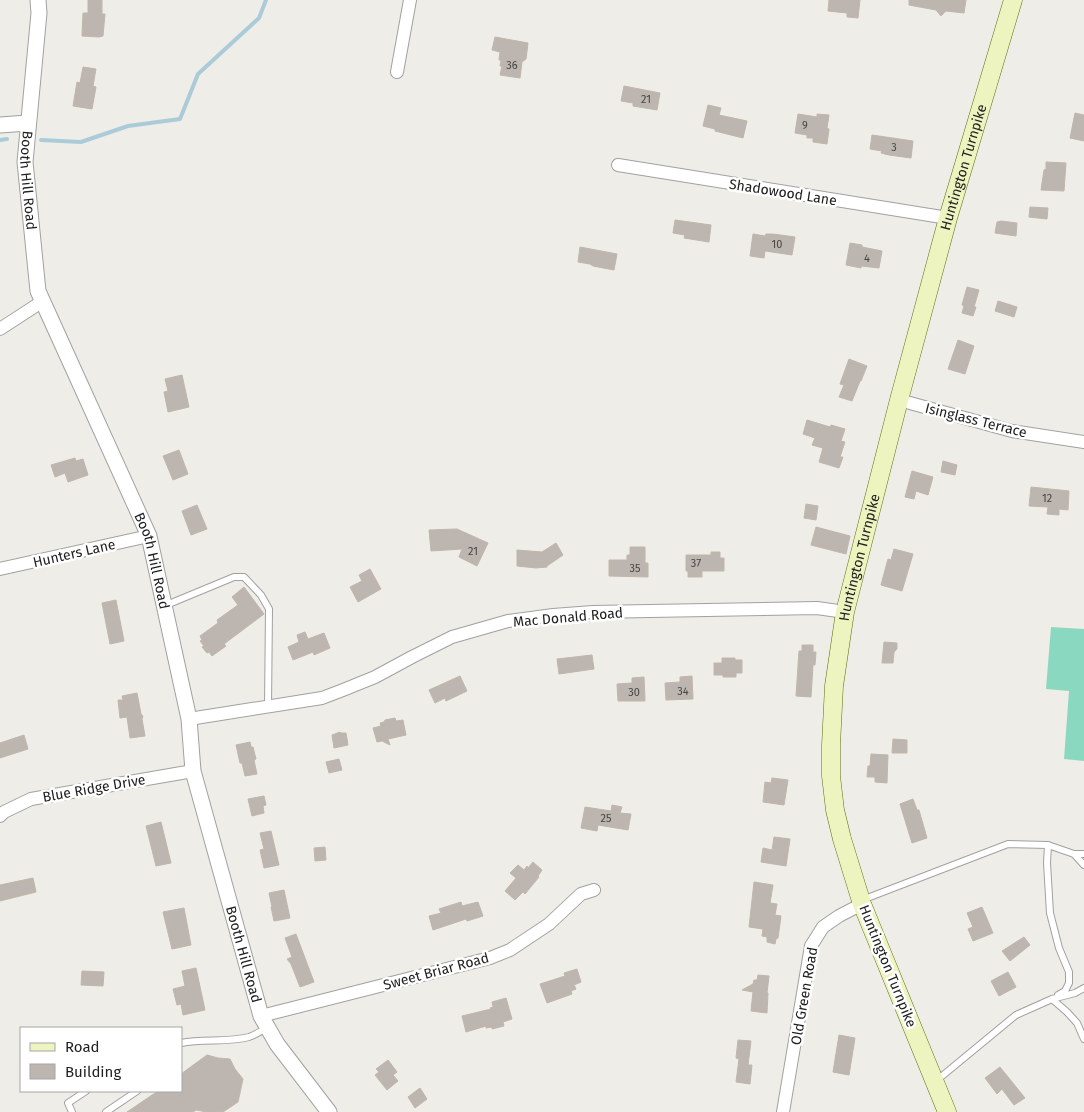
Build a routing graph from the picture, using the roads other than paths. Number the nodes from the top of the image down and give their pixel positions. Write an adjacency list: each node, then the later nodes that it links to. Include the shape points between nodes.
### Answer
1 (38, 0): 5 (street, Booth Hill Road)
2 (410, 0): 4 (street)
3 (1013, 0): 8 (main road, Huntington Turnpike)
4 (396, 72)
5 (28, 124): 6 (street); 9 (street, Booth Hill Road, via 26,162 38,291)
6 (0, 125)
7 (618, 165): 8 (street, Shadowood Lane)
8 (948, 218): 11 (main road, Huntington Turnpike)
9 (43, 302): 10 (street); 13 (street, Booth Hill Road)
10 (0, 329)
11 (899, 400): 12 (street, Isinglass Terrace, via 1012,431); 16 (main road, Huntington Turnpike)
12 (1084, 442)
13 (149, 536): 14 (street, Hunters Lane); 15 (street, Booth Hill Road)
14 (0, 570)
15 (164, 606): 17 (lane, via 234,577 244,577 262,595 269,609); 18 (street, Booth Hill Road)
16 (845, 612): 17 (street, Mac Donald Road, via 817,608 603,612 514,620 452,637 375,677 322,698); 26 (main road, Huntington Turnpike, via 834,686 830,776 842,839)
17 (268, 706): 18 (street, Mac Donald Road)
18 (188, 719): 19 (street, Booth Hill Road)
19 (193, 771): 20 (street, Blue Ridge Drive, via 32,799); 29 (street, Booth Hill Road)
20 (0, 816)
21 (1048, 845): 22 (lane); 26 (lane, via 1008,844); 28 (lane, via 1050,913 1069,972 1065,991)
22 (1074, 854): 23 (lane); 24 (lane)
23 (1084, 854)
24 (1084, 865)
25 (594, 890): 29 (street, Sweet Briar Road, via 581,894 549,924 510,950 490,958)
26 (862, 902): 32 (main road, Huntington Turnpike); 38 (street, Old Green Road, via 824,927 811,946)
27 (1084, 988): 28 (lane)
28 (1052, 999): 30 (lane, via 1072,1017); 32 (lane, via 1016,1015)
29 (264, 1022): 31 (lane, via 250,1037); 35 (street, Booth Hill Road)
30 (1084, 1039)
31 (182, 1043)
32 (935, 1081): 39 (main road, Huntington Turnpike)
33 (84, 1092): 36 (lane, via 68,1103)
34 (136, 1092): 37 (lane)
35 (326, 1110)
36 (72, 1112)
37 (106, 1112)
38 (783, 1112)
39 (948, 1112)

